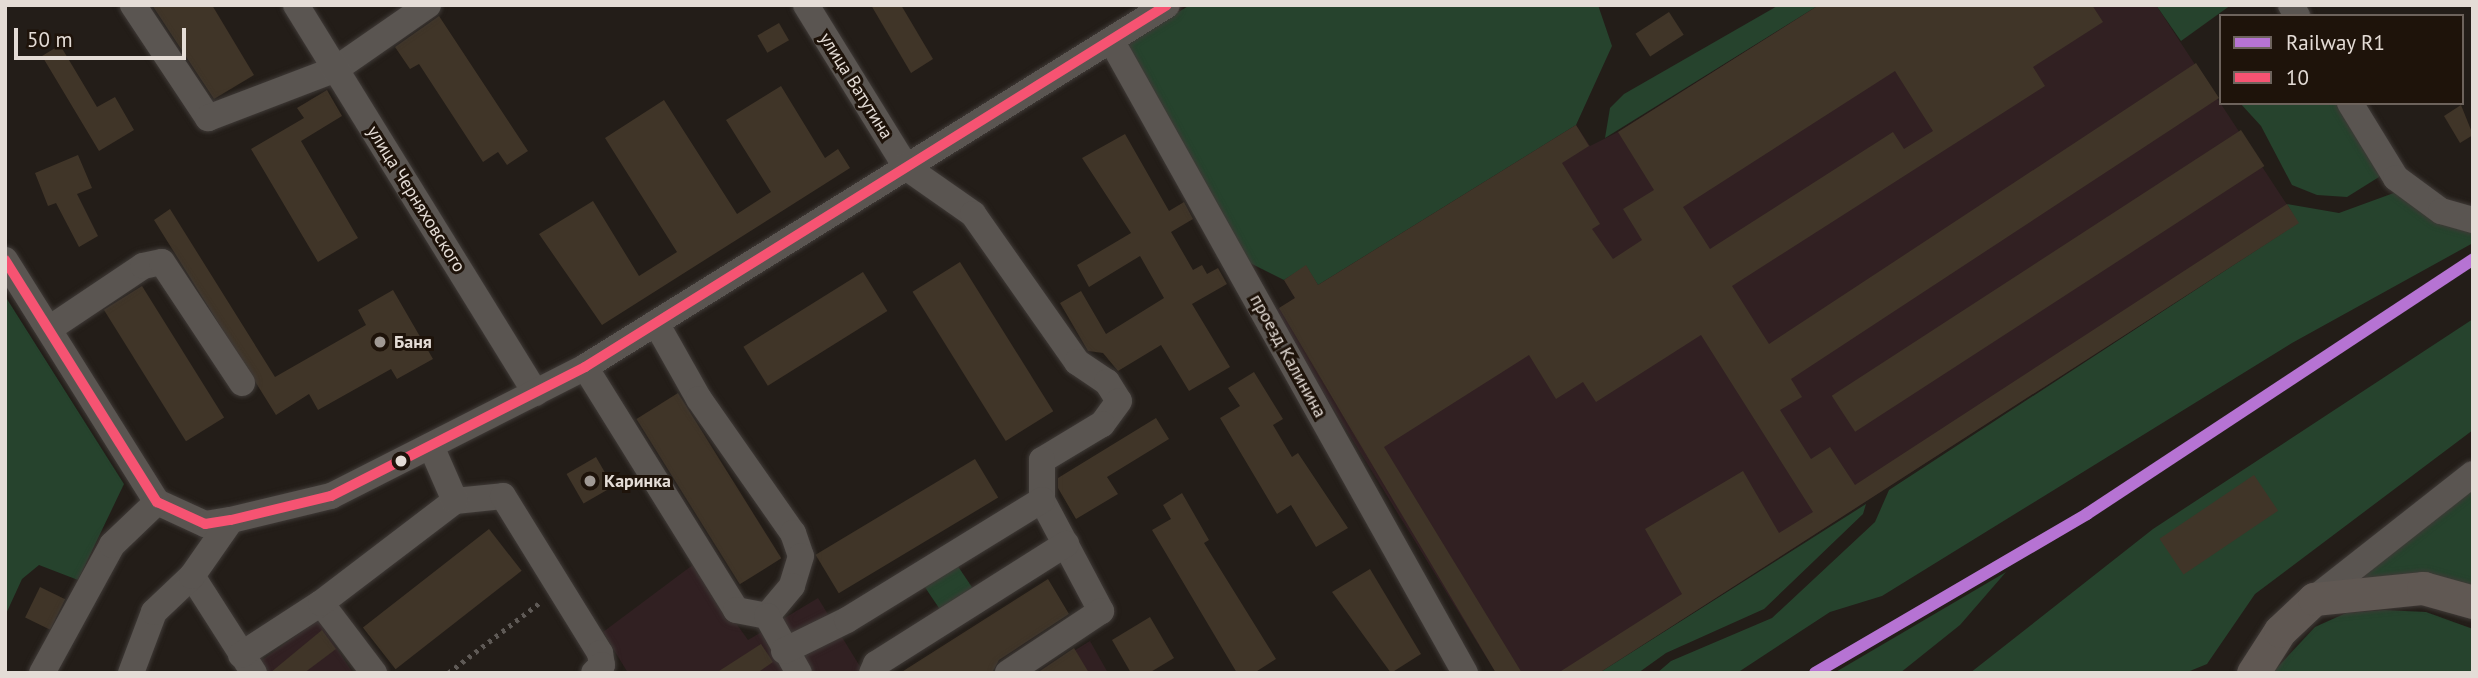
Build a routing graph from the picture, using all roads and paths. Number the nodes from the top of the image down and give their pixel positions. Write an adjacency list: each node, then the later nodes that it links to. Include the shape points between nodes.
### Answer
1 (133, 5): 7 (street, via 208,118)
2 (296, 5): 7 (street, улица Черняховского)
3 (428, 5): 7 (street)
4 (806, 5): 9 (street, улица Ватутина)
5 (1167, 5): 6 (street)
6 (1111, 40): 9 (street); 39 (street, проезд Калинина)
7 (336, 69): 16 (street, улица Черняховского)
8 (2351, 105): 10 (street, via 2396,178 2441,211)
9 (906, 167): 12 (street); 19 (street, via 973,214 1077,362 1107,382 1119,401 1102,424 1042,460)
10 (2473, 220)
11 (5, 260): 13 (street)
12 (656, 323): 14 (street); 29 (street, via 699,400 793,533 801,556 792,586)
13 (48, 329): 15 (street, via 143,266 162,262); 21 (street)
14 (585, 367): 16 (street); 29 (street, via 736,610)
15 (242, 383)
16 (536, 393): 17 (street)
17 (431, 446): 20 (street); 22 (street, via 331,496)
18 (2473, 474): 26 (street)
19 (1042, 500): 23 (street); 31 (street, via 847,620)
20 (455, 501): 25 (street, via 503,496); 28 (street)
21 (156, 502): 22 (street, via 205,524); 32 (street, via 112,545)
22 (231, 520): 24 (street)
23 (1066, 544): 37 (street, via 876,664); 38 (street, via 1101,611)
24 (192, 576): 30 (street); 33 (street, via 154,612)
25 (560, 587): 35 (path); 36 (street, via 603,659)
26 (2314, 598): 27 (main road, via 2423,588); 40 (main road, via 2280,631)
27 (2473, 602)
28 (321, 603): 30 (street); 34 (street)
29 (767, 616): 31 (street)
30 (248, 664)
31 (787, 665)
32 (42, 673)
33 (131, 673)
34 (374, 673)
35 (448, 673)
36 (594, 673)
37 (872, 673)
38 (1008, 673)
39 (1465, 673)
40 (2253, 673)

